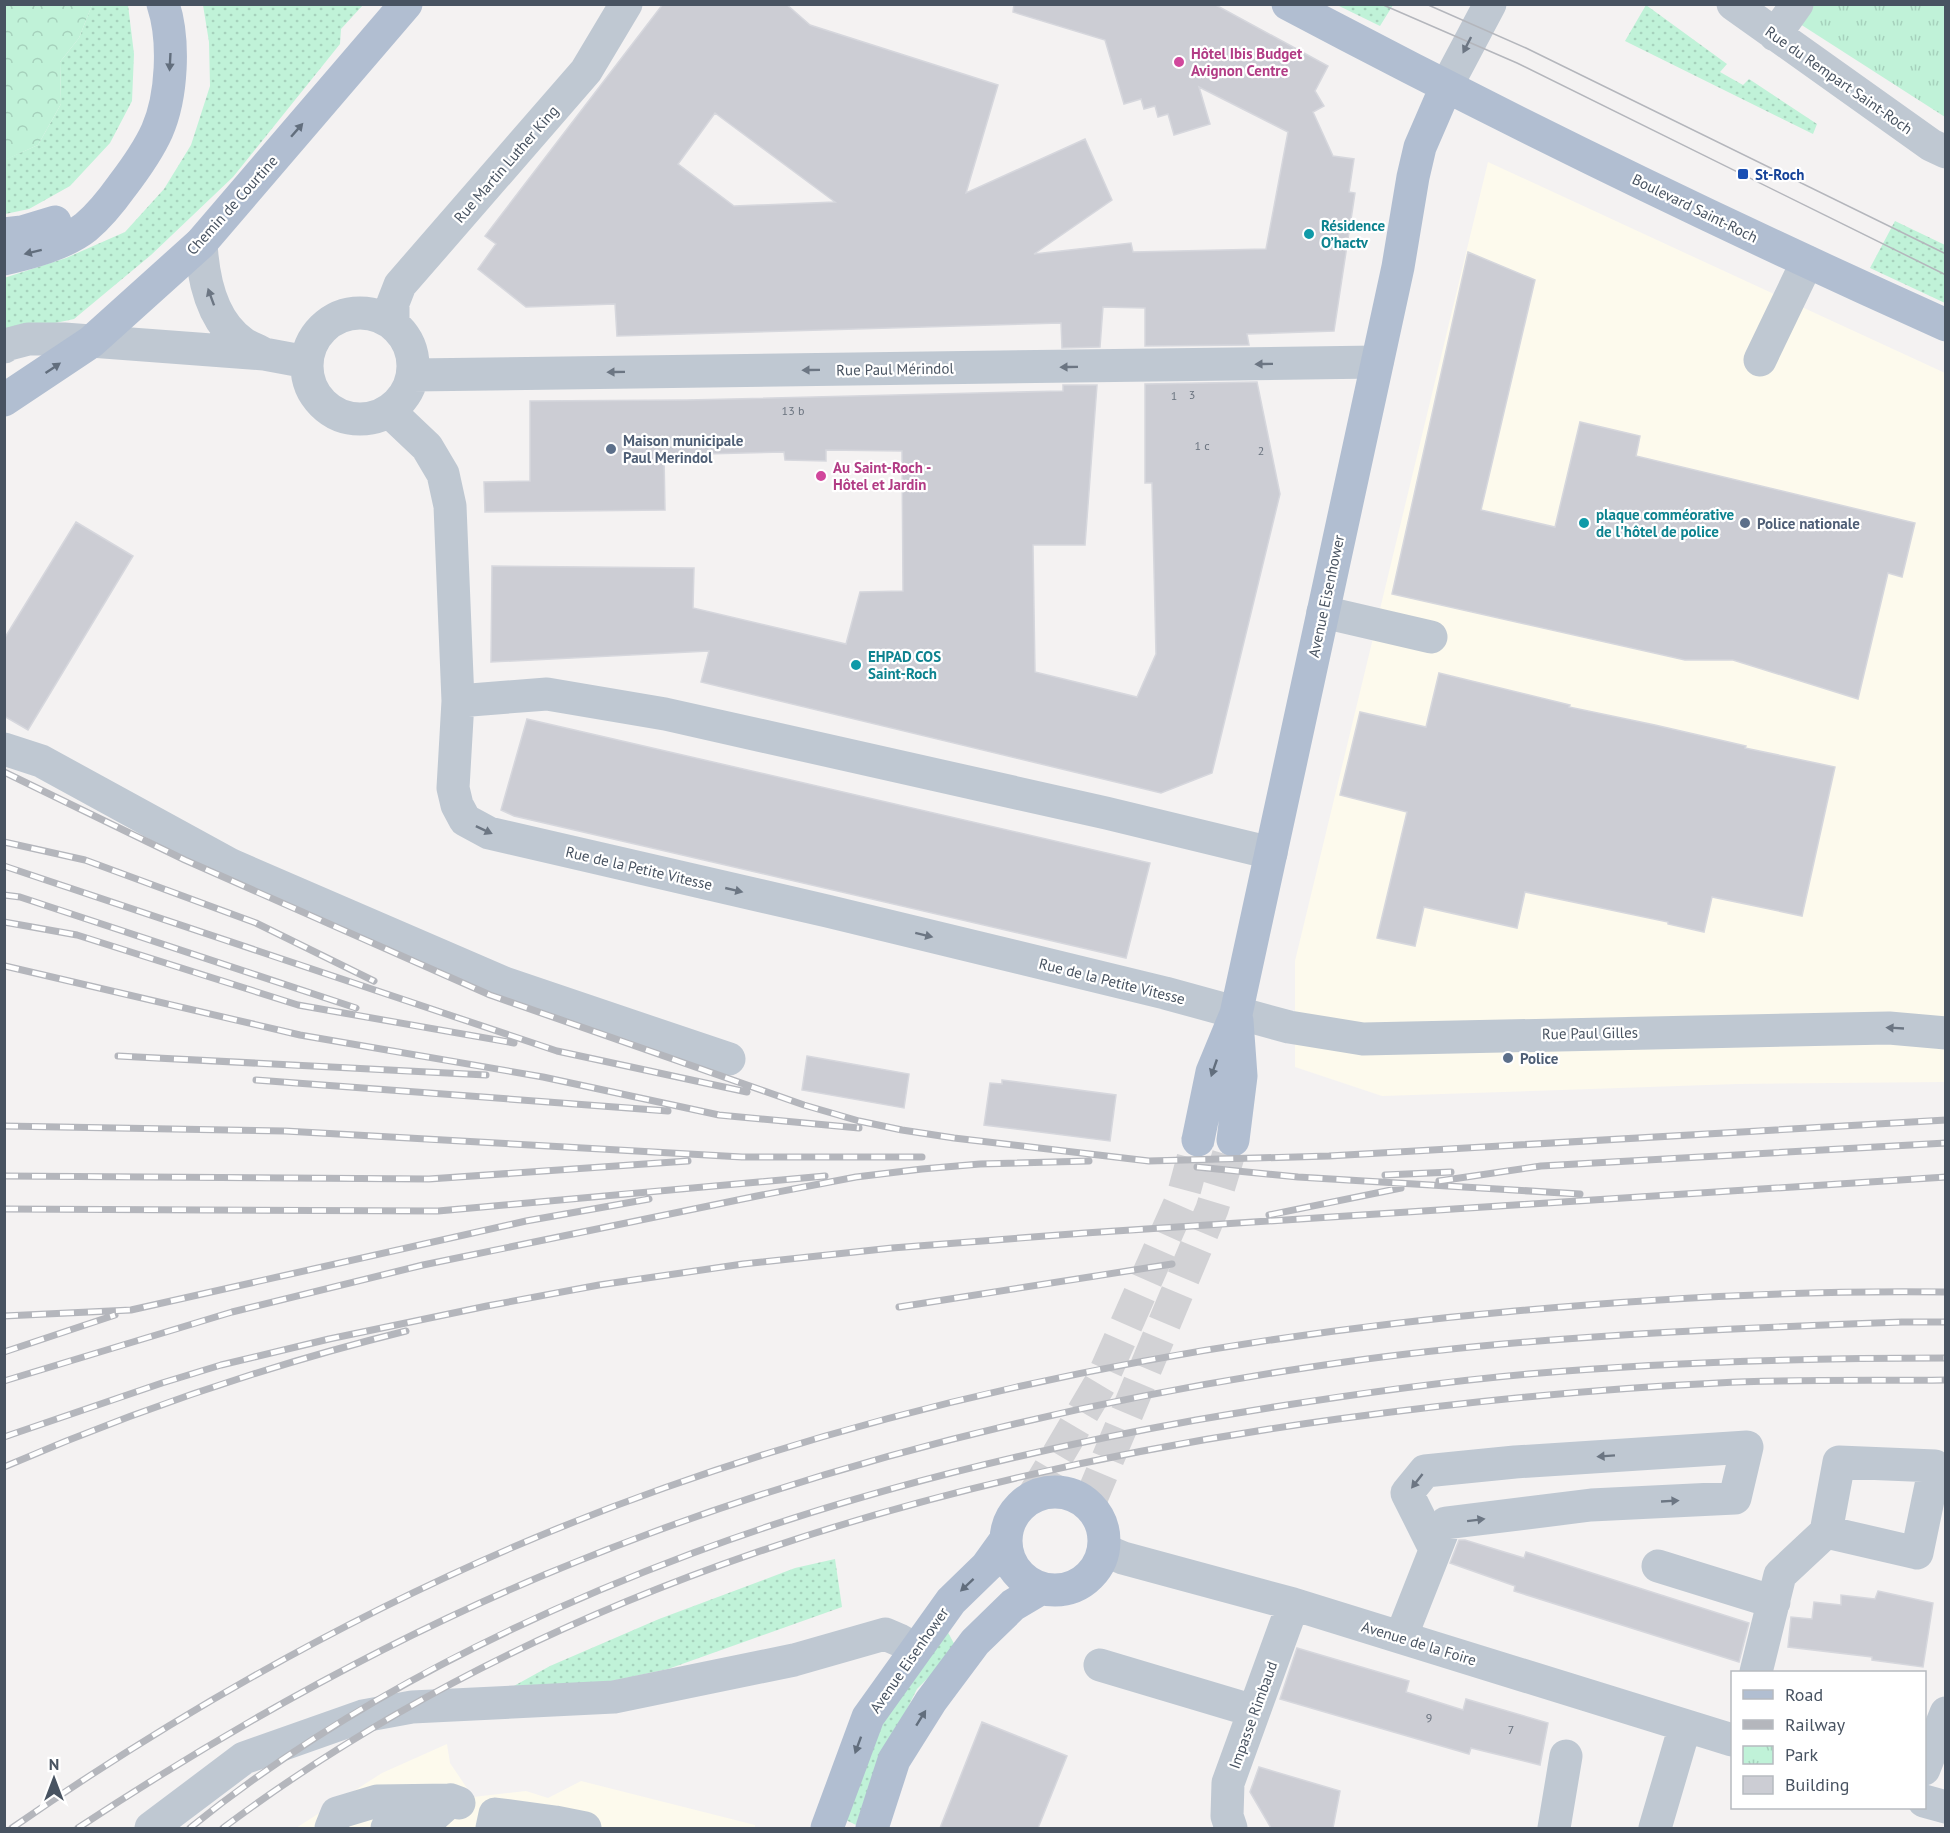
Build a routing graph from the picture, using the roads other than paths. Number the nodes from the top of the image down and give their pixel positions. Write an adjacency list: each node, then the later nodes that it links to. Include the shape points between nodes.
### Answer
1 (163, 4): 11 (main road, one-way to 11, via 169,21 166,102 158,131)
2 (406, 4): 13 (main road, Chemin de Courtine, one-way to 2)
3 (626, 4): 16 (street, Rue Martin Luther King, via 586,71 400,285 393,303)
4 (1288, 4): 9 (main road, Boulevard Saint-Roch)
5 (1490, 4): 9 (street, one-way to 9)
6 (1733, 4): 8 (street, Rue du Rempart Saint-Roch)
7 (1797, 4): 8 (street)
8 (1775, 35): 10 (street, Rue du Rempart Saint-Roch)
9 (1446, 87): 15 (main road, Boulevard Saint-Roch); 23 (main road, Avenue Eisenhower, via 1420,147)
10 (1946, 152)
11 (115, 196): 12 (main road, via 61,220); 14 (main road, one-way to 14, via 85,228 42,250)
12 (4, 234)
13 (201, 243): 18 (main road, Chemin de Courtine); 20 (street, one-way to 13, via 242,342 216,310 208,292)
14 (4, 259)
15 (1807, 262): 17 (main road, Boulevard Saint-Roch); 21 (street)
16 (393, 323): 22 (street, via 365,313 336,318 311,344); 24 (street, via 410,346)
17 (1946, 325)
18 (92, 342): 19 (street, via 28,339); 20 (street); 25 (main road, Chemin de Courtine, one-way to 18)
19 (4, 347)
20 (264, 354): 22 (street)
21 (1760, 360)
22 (307, 362): 26 (street, via 308,378 326,407 357,419)
23 (1377, 362): 24 (street, Rue Paul Mérindol, one-way to 24); 27 (main road, Avenue Eisenhower)
24 (413, 375): 26 (street, via 409,389)
25 (4, 400)
26 (389, 411): 29 (street, Rue de la Petite Vitesse, via 427,447 443,474 450,506)
27 (1323, 612): 28 (street); 31 (main road, Avenue Eisenhower)
28 (1431, 637)
29 (458, 701): 31 (street, via 547,694 665,714); 32 (street, Rue de la Petite Vitesse, one-way to 32, via 453,788 465,820 489,833 827,911 1165,993)
30 (4, 749): 34 (street, via 41,761 231,865 504,983)
31 (1271, 853): 32 (main road, Avenue Eisenhower)
32 (1236, 1014): 33 (street, Rue Paul Gilles, one-way to 32, via 1844,1028 1363,1039); 35 (main road, Avenue Eisenhower, one-way to 35, via 1212,1072); 36 (main road, Avenue Eisenhower, via 1241,1076)
33 (1946, 1033)
34 (729, 1059)
35 (1198, 1140)
36 (1233, 1140)
37 (1826, 1532): 43 (street, via 1780,1575)
38 (1005, 1541): 40 (main road, via 1008,1523 1018,1507 1052,1491 1089,1504 1105,1534); 42 (main road, via 1009,1562 1022,1579); 46 (main road, Avenue Eisenhower, one-way to 46, via 987,1566 951,1601)
39 (1435, 1549): 39 (street, one-way to 39, via 1446,1523 1591,1505 1735,1498 1747,1447 1425,1471 1407,1493); 45 (street)
40 (1104, 1550): 42 (main road, via 1096,1570 1081,1584 1061,1591); 44 (street, Avenue de la Foire)
41 (1658, 1566): 43 (street)
42 (1040, 1589): 65 (main road, one-way to 42, via 894,1760 931,1701 975,1642 1013,1605)
43 (1774, 1602): 48 (street)
44 (1293, 1604): 45 (street, Avenue de la Foire); 49 (street, Impasse Rimbaud)
45 (1401, 1637): 51 (street, Avenue de la Foire)
46 (915, 1649): 60 (street, via 885,1634 794,1660 614,1697 463,1703 363,1716 244,1758); 64 (main road, Avenue Eisenhower, one-way to 64, via 868,1717)
47 (1100, 1665): 49 (street)
48 (1756, 1671)
49 (1254, 1712): 66 (street, Impasse Rimbaud, via 1228,1783 1227,1816)
50 (1946, 1713): 54 (street)
51 (1685, 1726): 52 (street, Avenue de la Foire); 68 (street)
52 (1731, 1740)
53 (1566, 1756): 67 (street)
54 (1926, 1764)
55 (451, 1800): 58 (street); 58 (street); 59 (street)
56 (1926, 1802): 57 (street)
57 (1946, 1807)
58 (392, 1820): 61 (street, via 337,1813); 62 (street)
59 (494, 1821): 63 (street, via 555,1821)
60 (150, 1828)
61 (331, 1828)
62 (344, 1828)
63 (585, 1828)
64 (827, 1828)
65 (872, 1828)
66 (1231, 1828)
67 (1554, 1828)
68 (1655, 1828)

